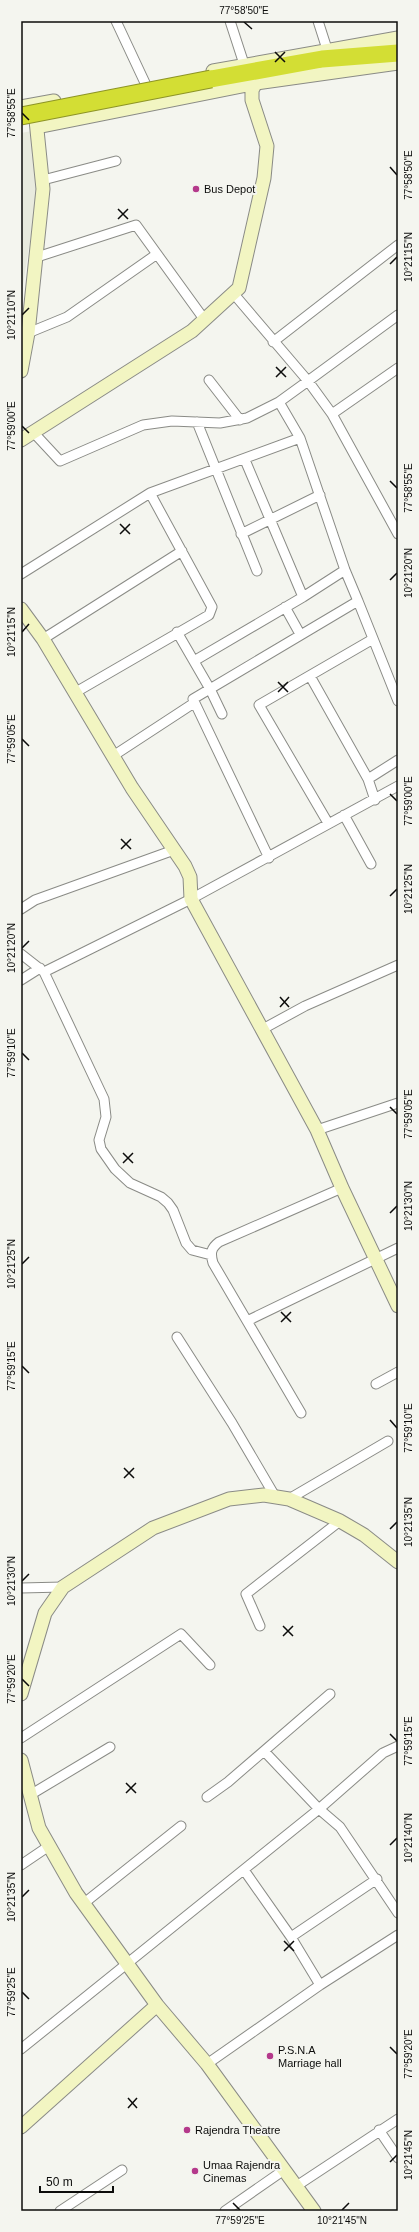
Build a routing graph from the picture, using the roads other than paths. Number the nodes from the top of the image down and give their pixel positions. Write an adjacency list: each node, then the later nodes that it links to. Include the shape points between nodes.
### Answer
1 (116, 21): 11 (street)
2 (230, 21): 8 (street)
3 (318, 21): 5 (street)
4 (398, 38): 5 (main road)
5 (327, 49): 8 (main road)
6 (398, 53): 13 (highway, bridge, via 322,59)
7 (398, 63): 10 (main road)
8 (244, 64): 9 (main road)
9 (190, 75): 11 (main road); 12 (main road)
10 (256, 83): 12 (main road); 20 (main road, via 252,90 252,100 267,146 264,178 238,288)
11 (146, 85): 13 (main road)
12 (194, 96): 14 (main road)
13 (25, 109): 14 (main road)
14 (38, 128): 16 (main road)
15 (116, 161): 16 (street)
16 (43, 180): 19 (main road)
17 (398, 245): 24 (street)
18 (157, 254): 19 (street, via 136,225); 22 (street); 23 (street, via 67,317)
19 (37, 257): 23 (main road)
20 (233, 293): 22 (main road); 24 (street)
21 (398, 315): 28 (street)
22 (204, 319): 33 (main road, via 192,331)
23 (28, 334): 26 (main road)
24 (273, 342): 28 (street)
25 (398, 368): 30 (street)
26 (21, 371)
27 (209, 380): 31 (street)
28 (308, 382): 29 (street); 30 (street)
29 (279, 402): 31 (street, via 258,414); 34 (street)
30 (332, 414): 42 (street)
31 (240, 420): 32 (street, via 220,423)
32 (197, 422): 33 (street, via 143,425 60,462); 37 (street)
33 (34, 433): 35 (main road)
34 (300, 438): 36 (street); 39 (street)
35 (21, 440)
36 (245, 460): 37 (street); 40 (street)
37 (215, 470): 38 (street); 41 (street)
38 (150, 493): 43 (street); 46 (street)
39 (320, 494): 40 (street); 44 (street)
40 (270, 520): 41 (street); 47 (street)
41 (241, 534): 45 (street)
42 (398, 534)
43 (182, 551): 51 (street, via 212,607 212,612); 53 (street)
44 (345, 570): 47 (street); 48 (street)
45 (257, 571)
46 (21, 574)
47 (303, 597): 49 (street)
48 (358, 601): 52 (street); 54 (street)
49 (285, 607): 52 (street); 55 (street)
50 (21, 609): 53 (main road)
51 (177, 632): 55 (street); 58 (street)
52 (300, 634): 57 (street)
53 (43, 639): 58 (main road)
54 (373, 639): 56 (street); 59 (street)
55 (194, 661): 57 (street)
56 (310, 676): 64 (street); 68 (street, via 259,705)
57 (210, 689): 60 (street, via 195,696 192,699); 61 (street)
58 (76, 692): 62 (main road)
59 (398, 701)
60 (194, 702): 62 (street); 70 (street)
61 (222, 714)
62 (114, 756): 69 (main road)
63 (398, 760): 64 (street)
64 (368, 779): 66 (street)
65 (398, 786): 66 (street)
66 (375, 800): 67 (street)
67 (344, 815): 68 (street); 71 (street)
68 (328, 823): 70 (street)
69 (174, 850): 72 (main road, via 190,877); 73 (street, via 35,900)
70 (269, 858): 72 (street)
71 (371, 864)
72 (191, 899): 76 (street); 78 (main road)
73 (21, 909)
74 (21, 954): 76 (street)
75 (398, 965): 78 (street, via 305,1006)
76 (42, 970): 77 (street); 83 (street, via 104,1100 106,1117 99,1140 101,1149 115,1169 130,1183 161,1197 168,1203 186,1243 192,1250)
77 (21, 980)
78 (261, 1030): 80 (main road)
79 (398, 1103): 80 (street)
80 (317, 1130): 81 (main road)
81 (342, 1188): 83 (street, via 219,1242 213,1247); 84 (main road)
82 (398, 1248): 84 (street)
83 (211, 1255): 86 (street, via 213,1263)
84 (376, 1258): 85 (main road); 86 (street)
85 (398, 1306)
86 (247, 1320): 90 (street)
87 (177, 1337): 92 (street)
88 (398, 1372): 89 (street)
89 (376, 1384)
90 (301, 1413)
91 (388, 1441): 93 (street)
92 (276, 1498): 93 (main road); 96 (main road, via 264,1495 229,1499 153,1528)
93 (289, 1499): 94 (main road)
94 (340, 1521): 95 (main road, via 364,1535); 98 (street, via 246,1594)
95 (398, 1562)
96 (63, 1587): 97 (street); 100 (main road, via 45,1613)
97 (21, 1588)
98 (260, 1626)
99 (210, 1665): 102 (street, via 181,1634)
100 (21, 1694)
101 (330, 1694): 105 (street)
102 (21, 1738)
103 (398, 1746): 110 (street, via 383,1753)
104 (110, 1747): 108 (street)
105 (264, 1751): 109 (street); 110 (street)
106 (21, 1760): 107 (main road)
107 (23, 1782): 108 (main road)
108 (30, 1795): 112 (main road, via 40,1828)
109 (207, 1797)
110 (319, 1810): 114 (street); 115 (street, via 340,1827)
111 (181, 1826): 116 (street)
112 (49, 1846): 113 (street); 116 (main road)
113 (21, 1865)
114 (244, 1870): 119 (street); 120 (street)
115 (376, 1879): 117 (street); 119 (street)
116 (83, 1904): 120 (main road)
117 (398, 1913)
118 (398, 1935): 121 (street)
119 (291, 1937): 121 (street)
120 (127, 1964): 122 (main road); 123 (street)
121 (320, 1985): 124 (street)
122 (157, 2005): 124 (main road); 126 (main road)
123 (21, 2049)
124 (207, 2064): 130 (main road)
125 (398, 2119): 127 (street)
126 (21, 2127)
127 (379, 2130): 128 (street); 131 (street)
128 (398, 2158)
129 (122, 2170): 133 (street)
130 (284, 2170): 131 (main road); 134 (street)
131 (294, 2187): 132 (main road)
132 (309, 2209)
133 (60, 2211)
134 (225, 2211)

